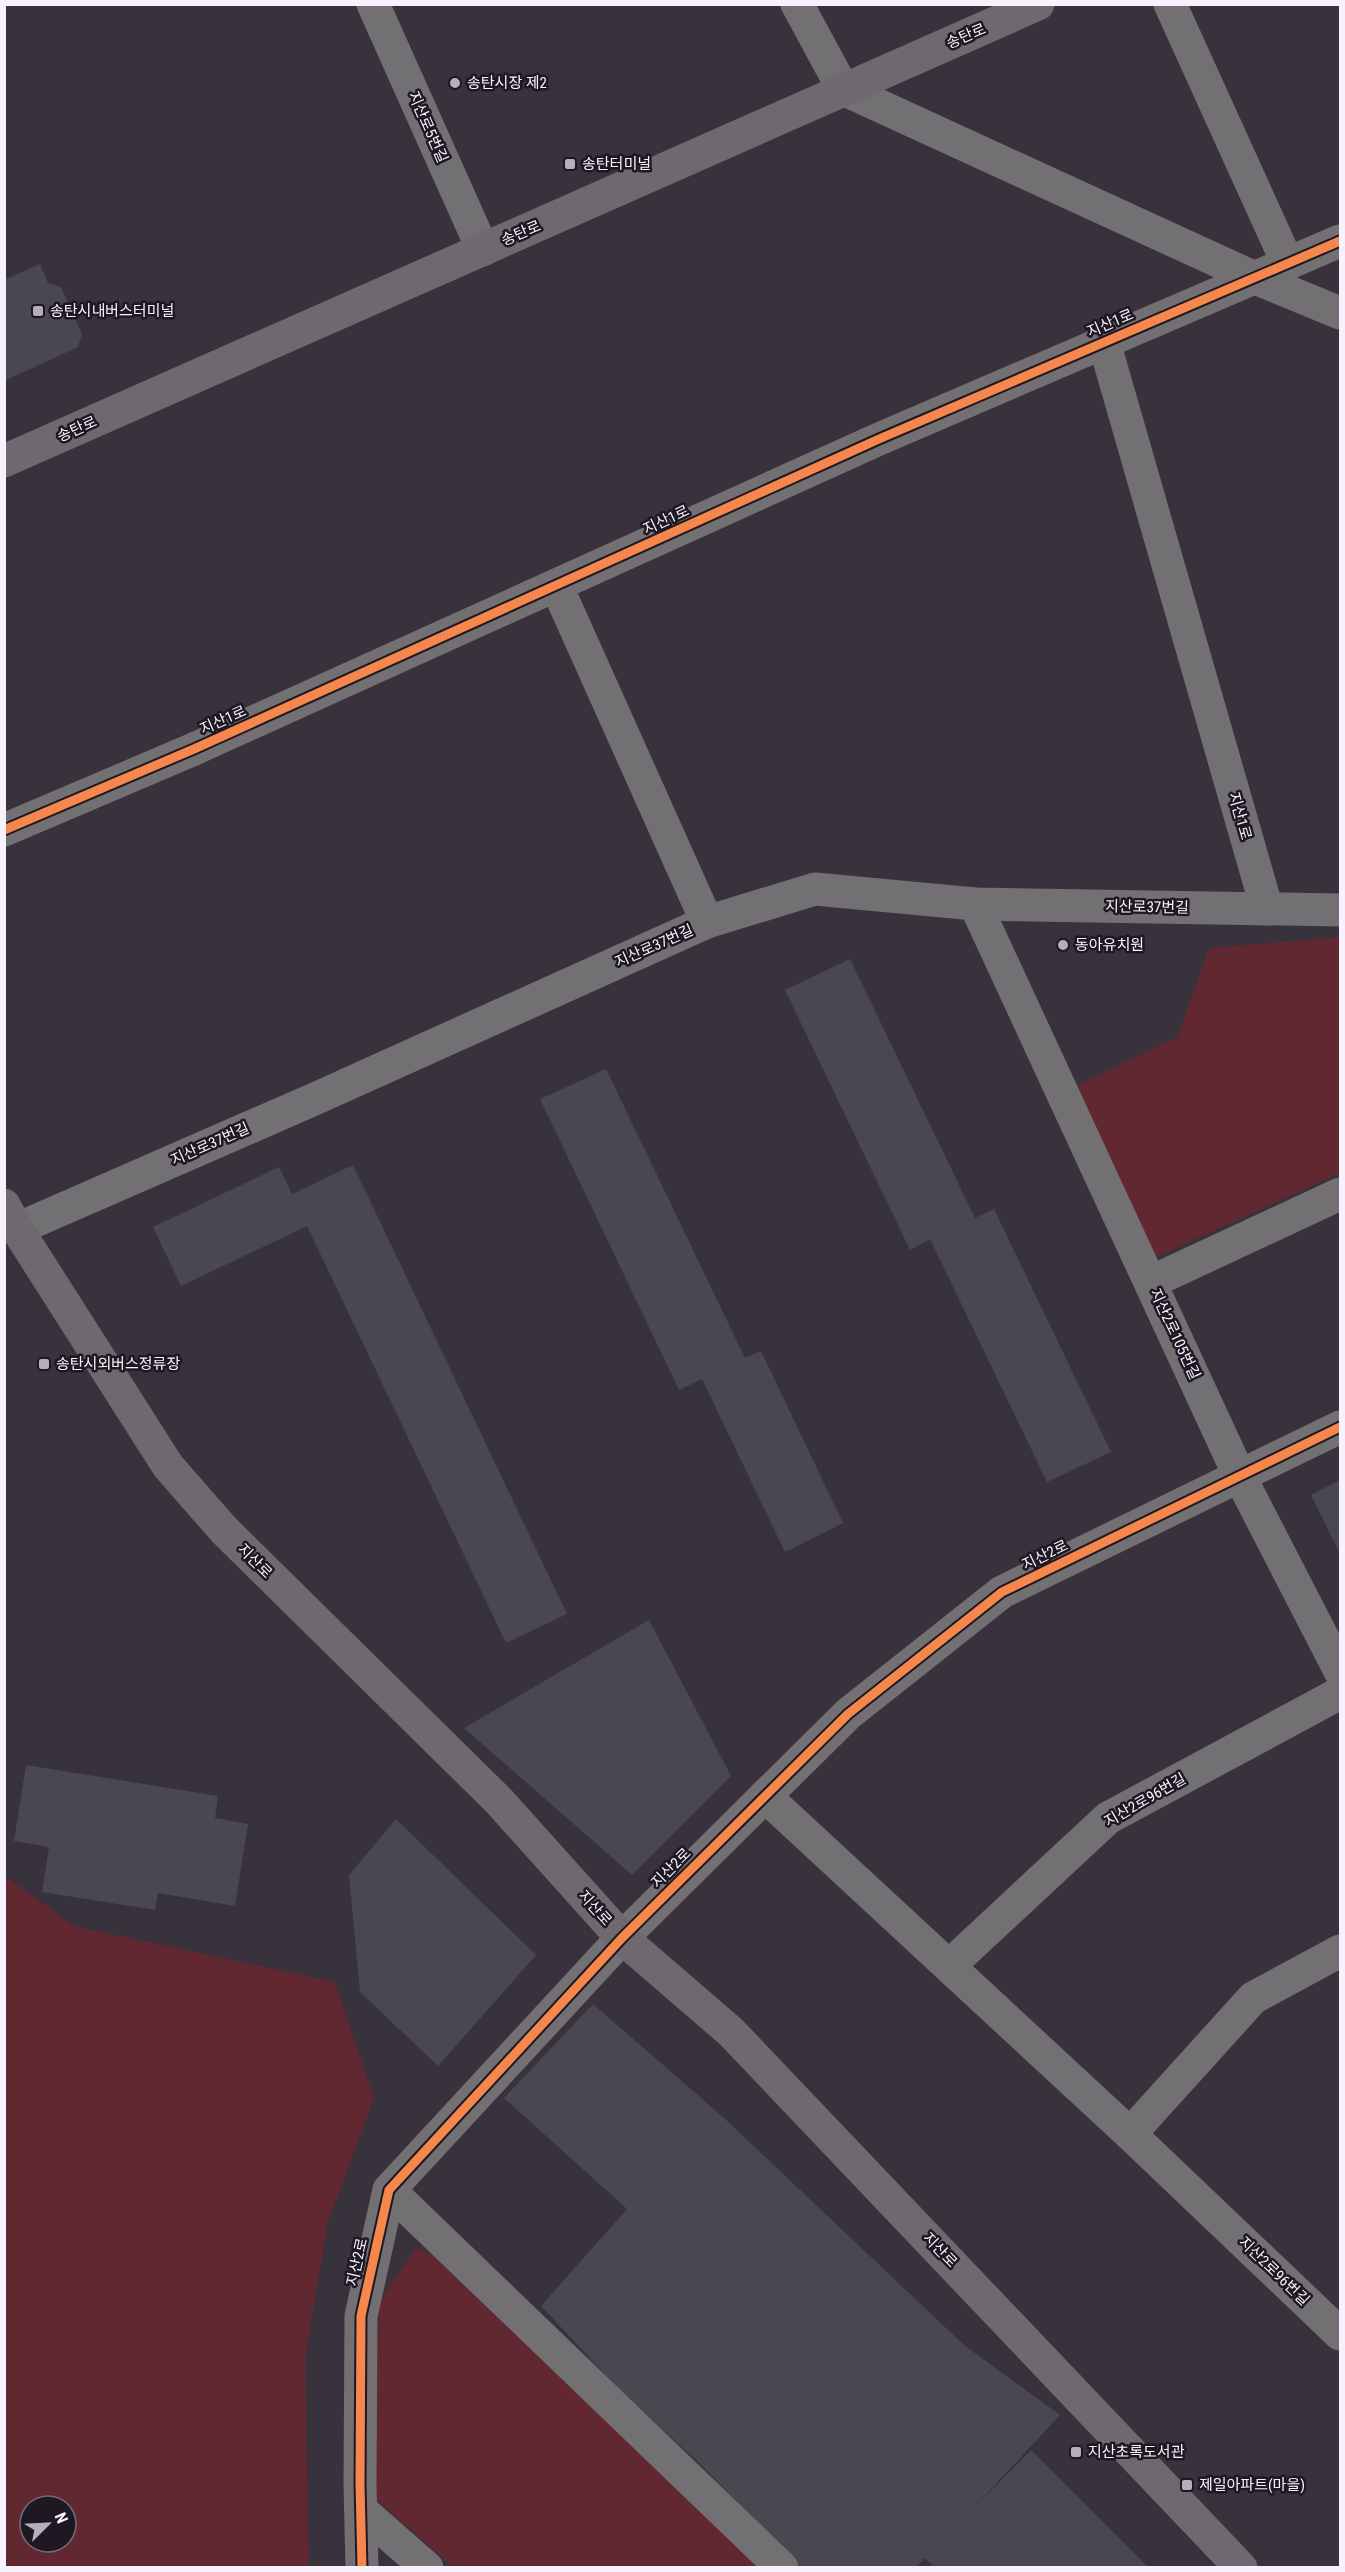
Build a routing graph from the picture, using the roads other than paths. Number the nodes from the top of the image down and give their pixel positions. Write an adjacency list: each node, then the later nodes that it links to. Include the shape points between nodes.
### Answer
1 (373, 4): 7 (street, 지산로5번길)
2 (797, 4): 5 (street)
3 (1038, 4): 5 (main road, 송탄로)
4 (1170, 4): 8 (street)
5 (843, 89): 7 (main road, 송탄로); 9 (street)
6 (1341, 241): 8 (street, 지산1로)
7 (483, 250): 12 (main road, 송탄로)
8 (1288, 264): 9 (street, 지산1로)
9 (1255, 278): 10 (street); 11 (street, 지산1로)
10 (1341, 313)
11 (1104, 342): 13 (street, 지산1로); 16 (street, 지산1로)
12 (4, 461)
13 (557, 587): 14 (street, 지산1로); 18 (street)
14 (4, 830)
15 (975, 904): 16 (street, 지산로37번길); 18 (street, 지산로37번길, via 815,889); 21 (street)
16 (1267, 909): 17 (street, 지산로37번길)
17 (1341, 910)
18 (707, 922): 20 (street, 지산로37번길, via 320,1097)
19 (1341, 1194): 21 (street, 지산2로105번길)
20 (10, 1217): 27 (main road, 지산로, via 168,1466 224,1530 499,1801)
21 (1151, 1282): 23 (street, 지산2로105번길)
22 (1341, 1426): 23 (street, 지산2로)
23 (1240, 1476): 24 (street); 26 (street, 지산2로, via 1002,1592 848,1714)
24 (1341, 1671)
25 (1341, 1693): 29 (street, 지산2로96번길, via 1108,1818)
26 (765, 1796): 27 (street, 지산2로); 29 (street, 지산2로96번길)
27 (622, 1938): 31 (street, 지산2로); 37 (main road, 지산로, via 731,2032)
28 (1341, 1951): 30 (street, via 1253,1998)
29 (949, 1966): 30 (street, 지산2로96번길)
30 (1130, 2134): 32 (street, 지산2로96번길)
31 (389, 2190): 33 (street, 지산2로, via 361,2316); 36 (street)
32 (1341, 2334)
33 (361, 2510): 34 (street, 지산2로); 35 (street)
34 (362, 2568)
35 (428, 2568)
36 (782, 2568)
37 (1241, 2568)

